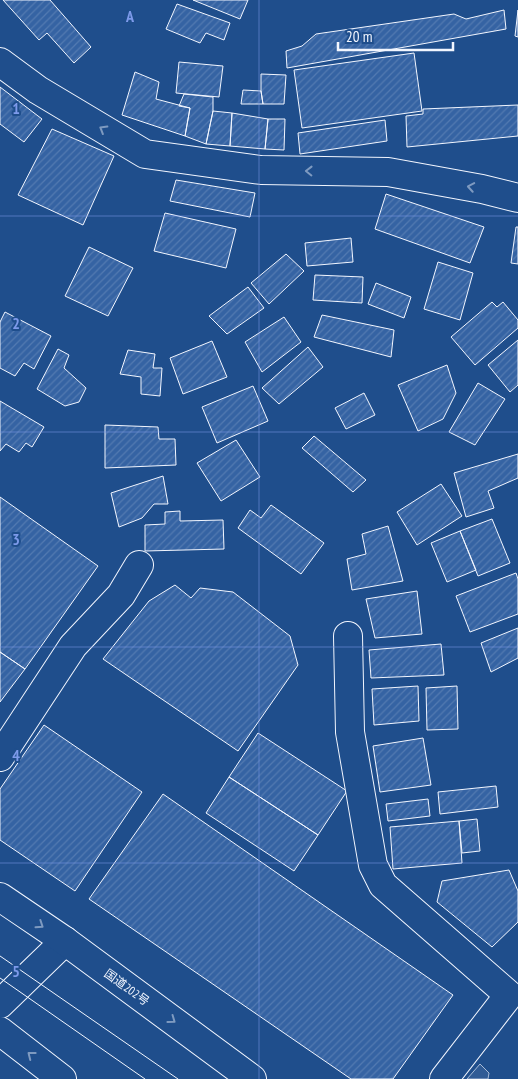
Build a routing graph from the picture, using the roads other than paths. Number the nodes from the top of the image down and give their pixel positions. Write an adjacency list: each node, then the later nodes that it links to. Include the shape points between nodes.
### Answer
1 (0, 62): 2 (main road, one-way to 1, via 388,172 261,170 145,154 38,90)
2 (518, 198)
3 (139, 565): 5 (main road, via 121,595 73,646)
4 (348, 636): 12 (main road, via 350,732 373,866 383,885 509,995)
5 (0, 757)
6 (0, 897): 7 (main road, 国道202号, one-way to 7)
7 (66, 941): 8 (main road); 11 (main road, 国道202号, one-way to 11)
8 (0, 1004)
9 (0, 1031): 10 (main road, one-way to 9)
10 (62, 1079)
11 (252, 1079)
12 (444, 1079)

